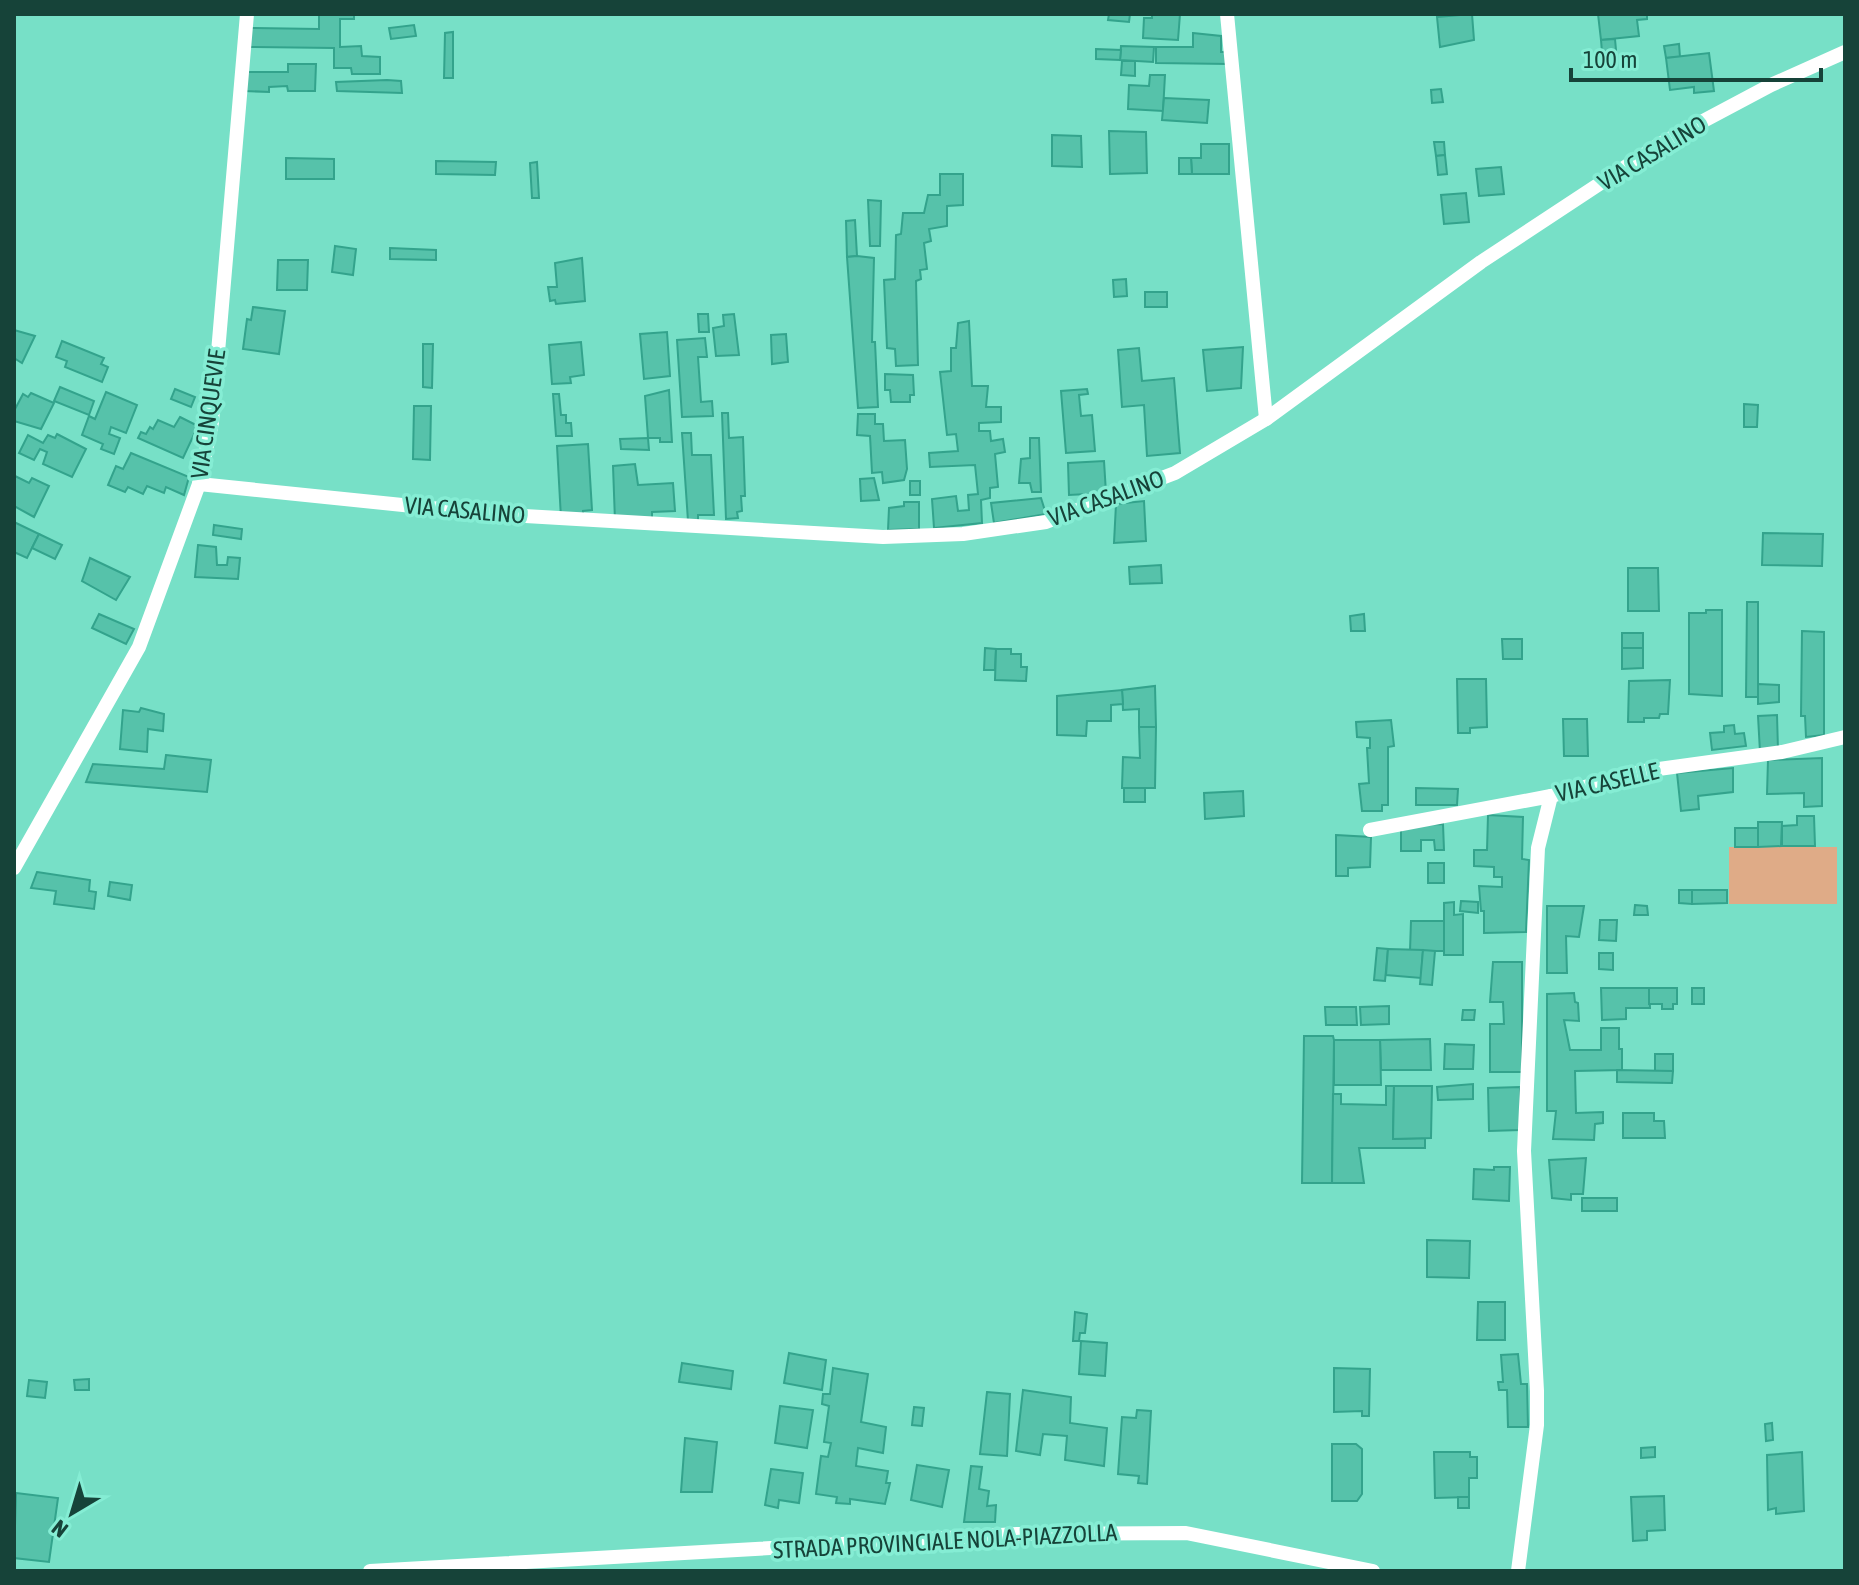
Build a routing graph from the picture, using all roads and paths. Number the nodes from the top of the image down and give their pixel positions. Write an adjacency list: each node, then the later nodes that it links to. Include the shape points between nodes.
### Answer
1 (247, 14): 5 (street, VIA CINQUEVIE, via 212,422)
2 (1227, 14): 4 (street)
3 (1845, 52): 4 (street, VIA CASALINO, via 1660,144 1481,262)
4 (1266, 419): 5 (street, VIA CASALINO, via 1175,473 1115,497 1046,522 963,534 883,537 490,514)
5 (199, 484): 9 (street, VIA CINQUEVIE, via 139,647)
6 (1845, 737): 7 (street, VIA CASELLE, via 1782,752 1644,771)
7 (1551, 796): 8 (street, VIA CASELLE); 12 (street, via 1538,848 1528,1027 1524,1151 1537,1425)
8 (1370, 830)
9 (14, 868)
10 (370, 1571): 11 (street, STRADA PROVINCIALE NOLA-PIAZZOLLA, via 1017,1534 1186,1533)
11 (1373, 1571)
12 (1518, 1571)

